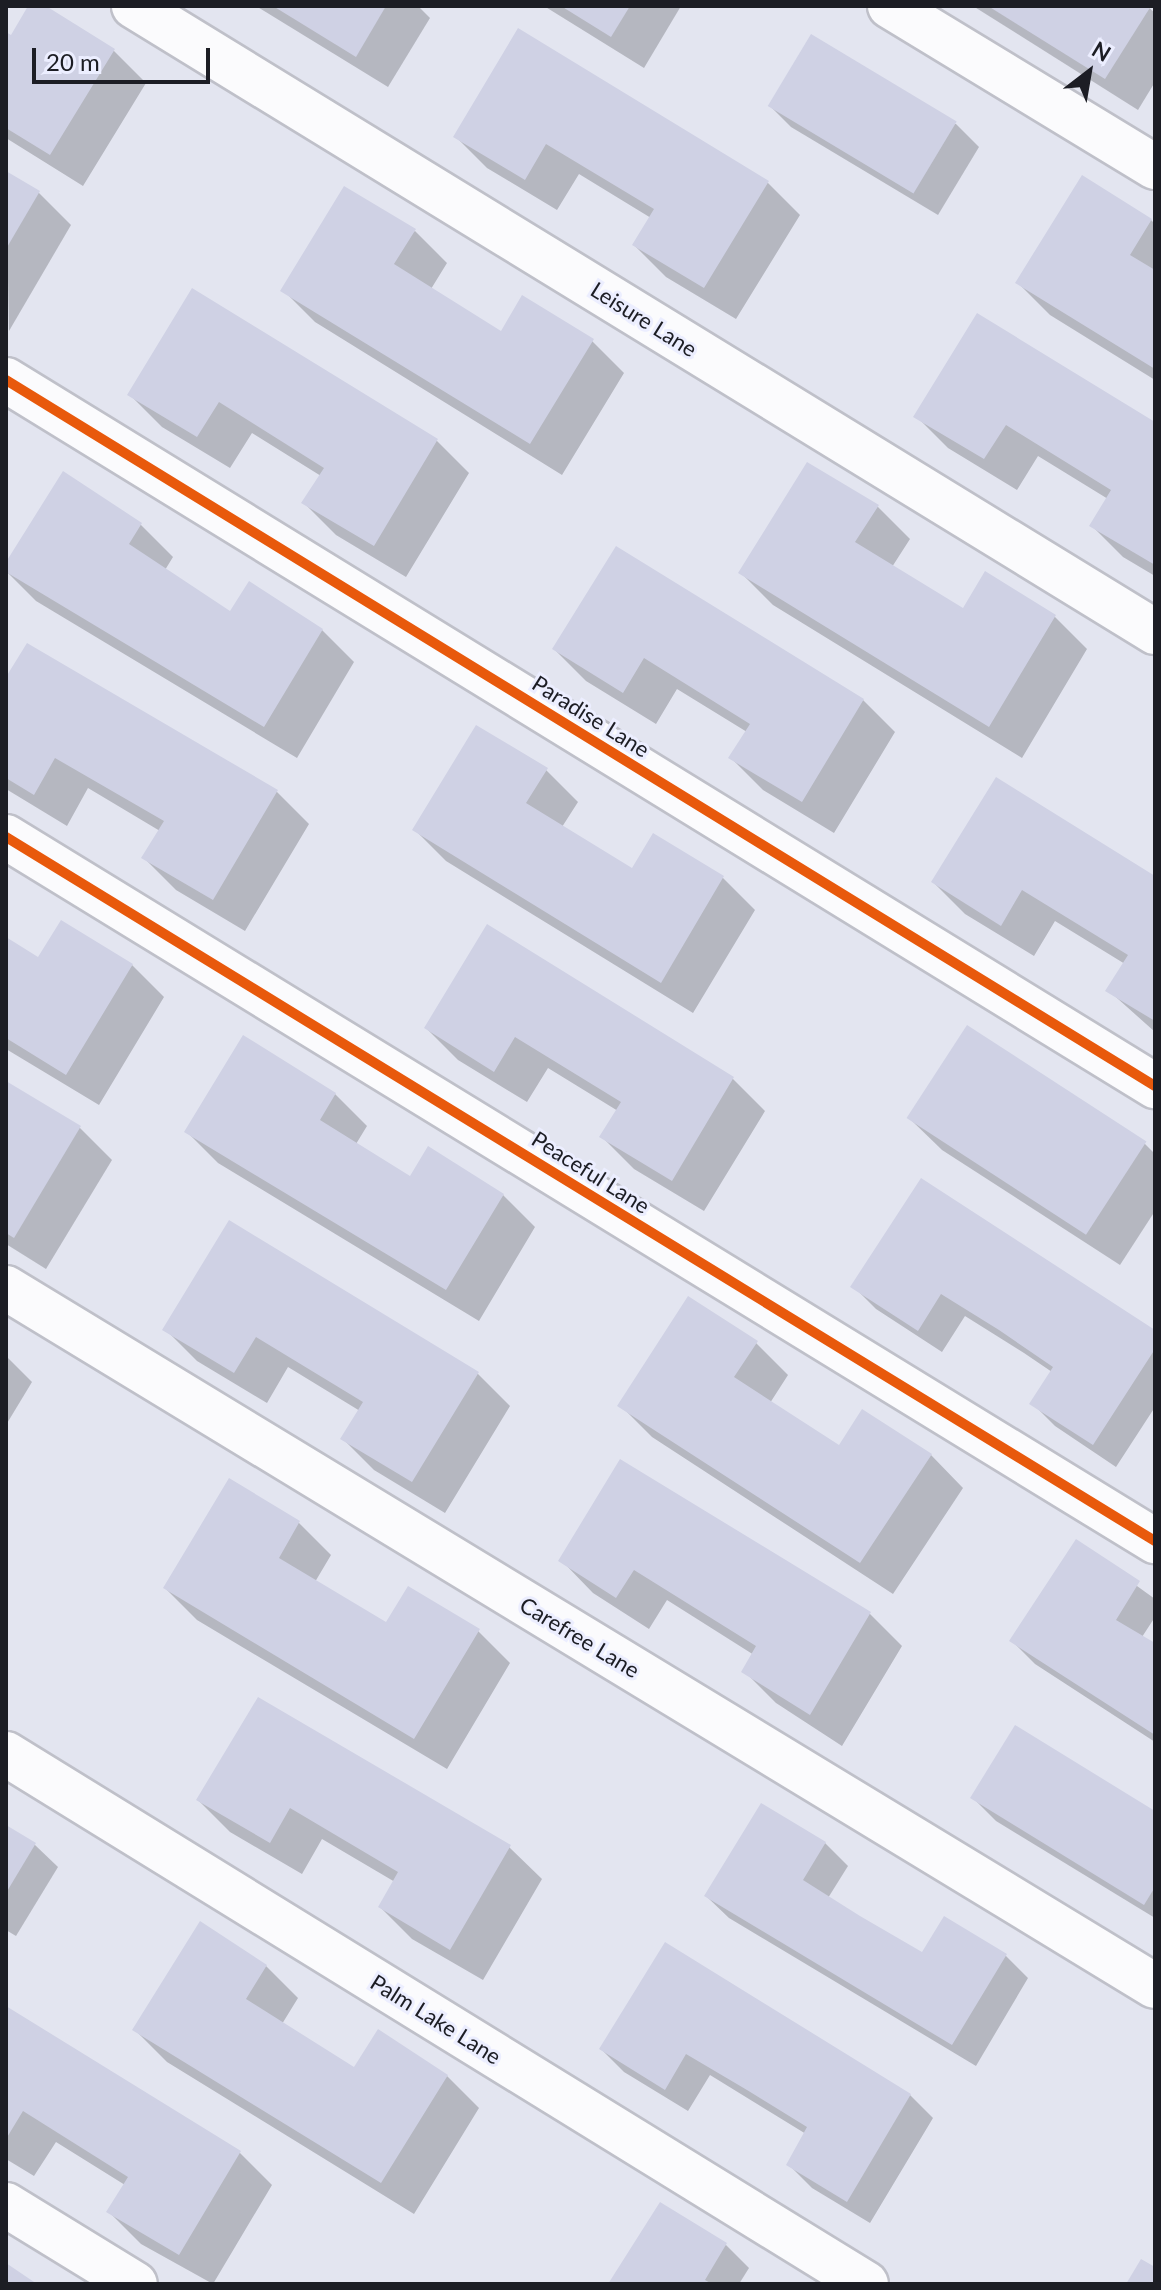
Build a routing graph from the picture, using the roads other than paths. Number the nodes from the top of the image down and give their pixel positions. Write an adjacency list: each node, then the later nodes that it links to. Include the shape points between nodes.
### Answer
1 (134, 6): 5 (street, Leisure Lane)
2 (890, 6): 3 (street)
3 (1155, 167)
4 (6, 380): 7 (street, Paradise Lane)
5 (1155, 632)
6 (6, 837): 9 (street, Peaceful Lane)
7 (1155, 1086)
8 (6, 1288): 11 (street, Carefree Lane)
9 (1155, 1541)
10 (6, 1754): 14 (street, Palm Lake Lane)
11 (1155, 1986)
12 (6, 2205): 13 (street)
13 (135, 2284)
14 (866, 2284)

